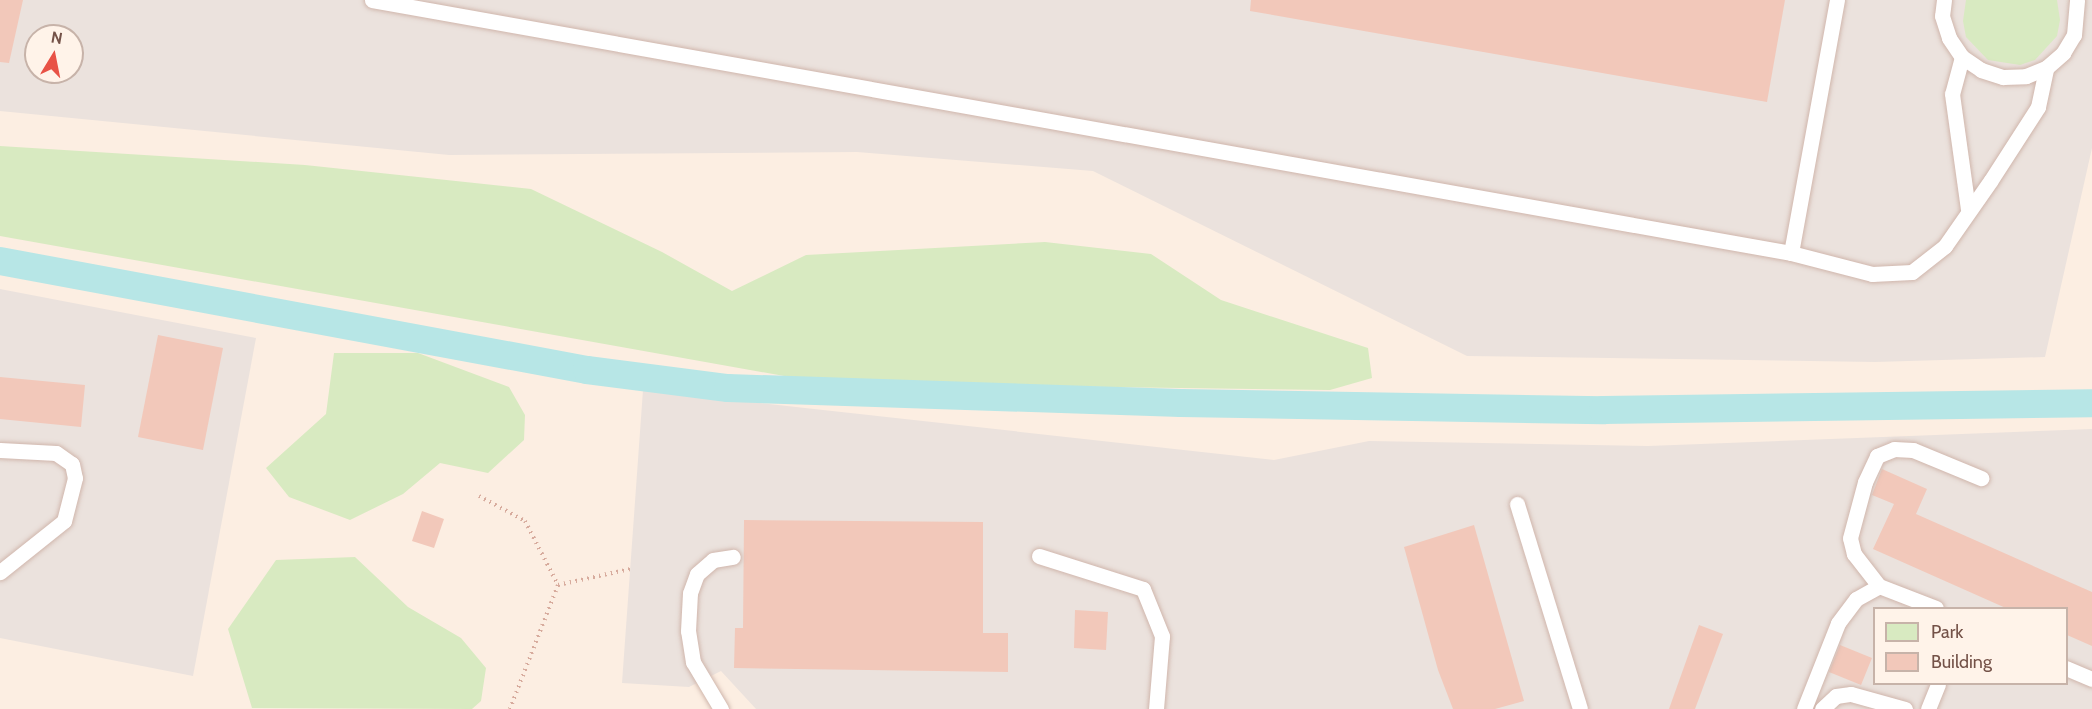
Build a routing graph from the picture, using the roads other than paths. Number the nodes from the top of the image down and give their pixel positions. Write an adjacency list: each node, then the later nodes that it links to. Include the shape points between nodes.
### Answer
1 (372, 0): 8 (lane)
2 (1837, 0): 8 (lane)
3 (1944, 0): 5 (lane, via 1942,16 1949,38)
4 (2078, 0): 6 (lane, via 2074,35 2063,53)
5 (1962, 57): 6 (lane, via 1981,70 2003,77 2026,76); 7 (lane, via 1952,94)
6 (2046, 68): 7 (lane, via 2038,107)
7 (1968, 210): 8 (lane, via 1945,246 1912,272 1872,274)
8 (1791, 254)
9 (0, 450): 14 (lane, via 56,453 72,464 75,478 64,521)
10 (1981, 478): 15 (lane, via 1913,450 1894,449 1877,456 1865,482 1850,538 1854,554)
11 (1517, 504): 22 (lane)
12 (1039, 556): 21 (lane, via 1143,589 1162,636)
13 (733, 557): 20 (lane, via 713,560 697,574 690,593 688,631 693,662)
14 (0, 572)
15 (1879, 586): 16 (lane); 23 (lane, via 1856,598 1838,623)
16 (1931, 607)
17 (2068, 668): 18 (lane)
18 (2092, 679)
19 (1938, 685): 26 (lane)
20 (721, 709)
21 (1156, 709)
22 (1580, 709)
23 (1804, 709)
24 (1822, 709): 25 (lane, via 1836,696 1851,694)
25 (1905, 709)
26 (1928, 709)

